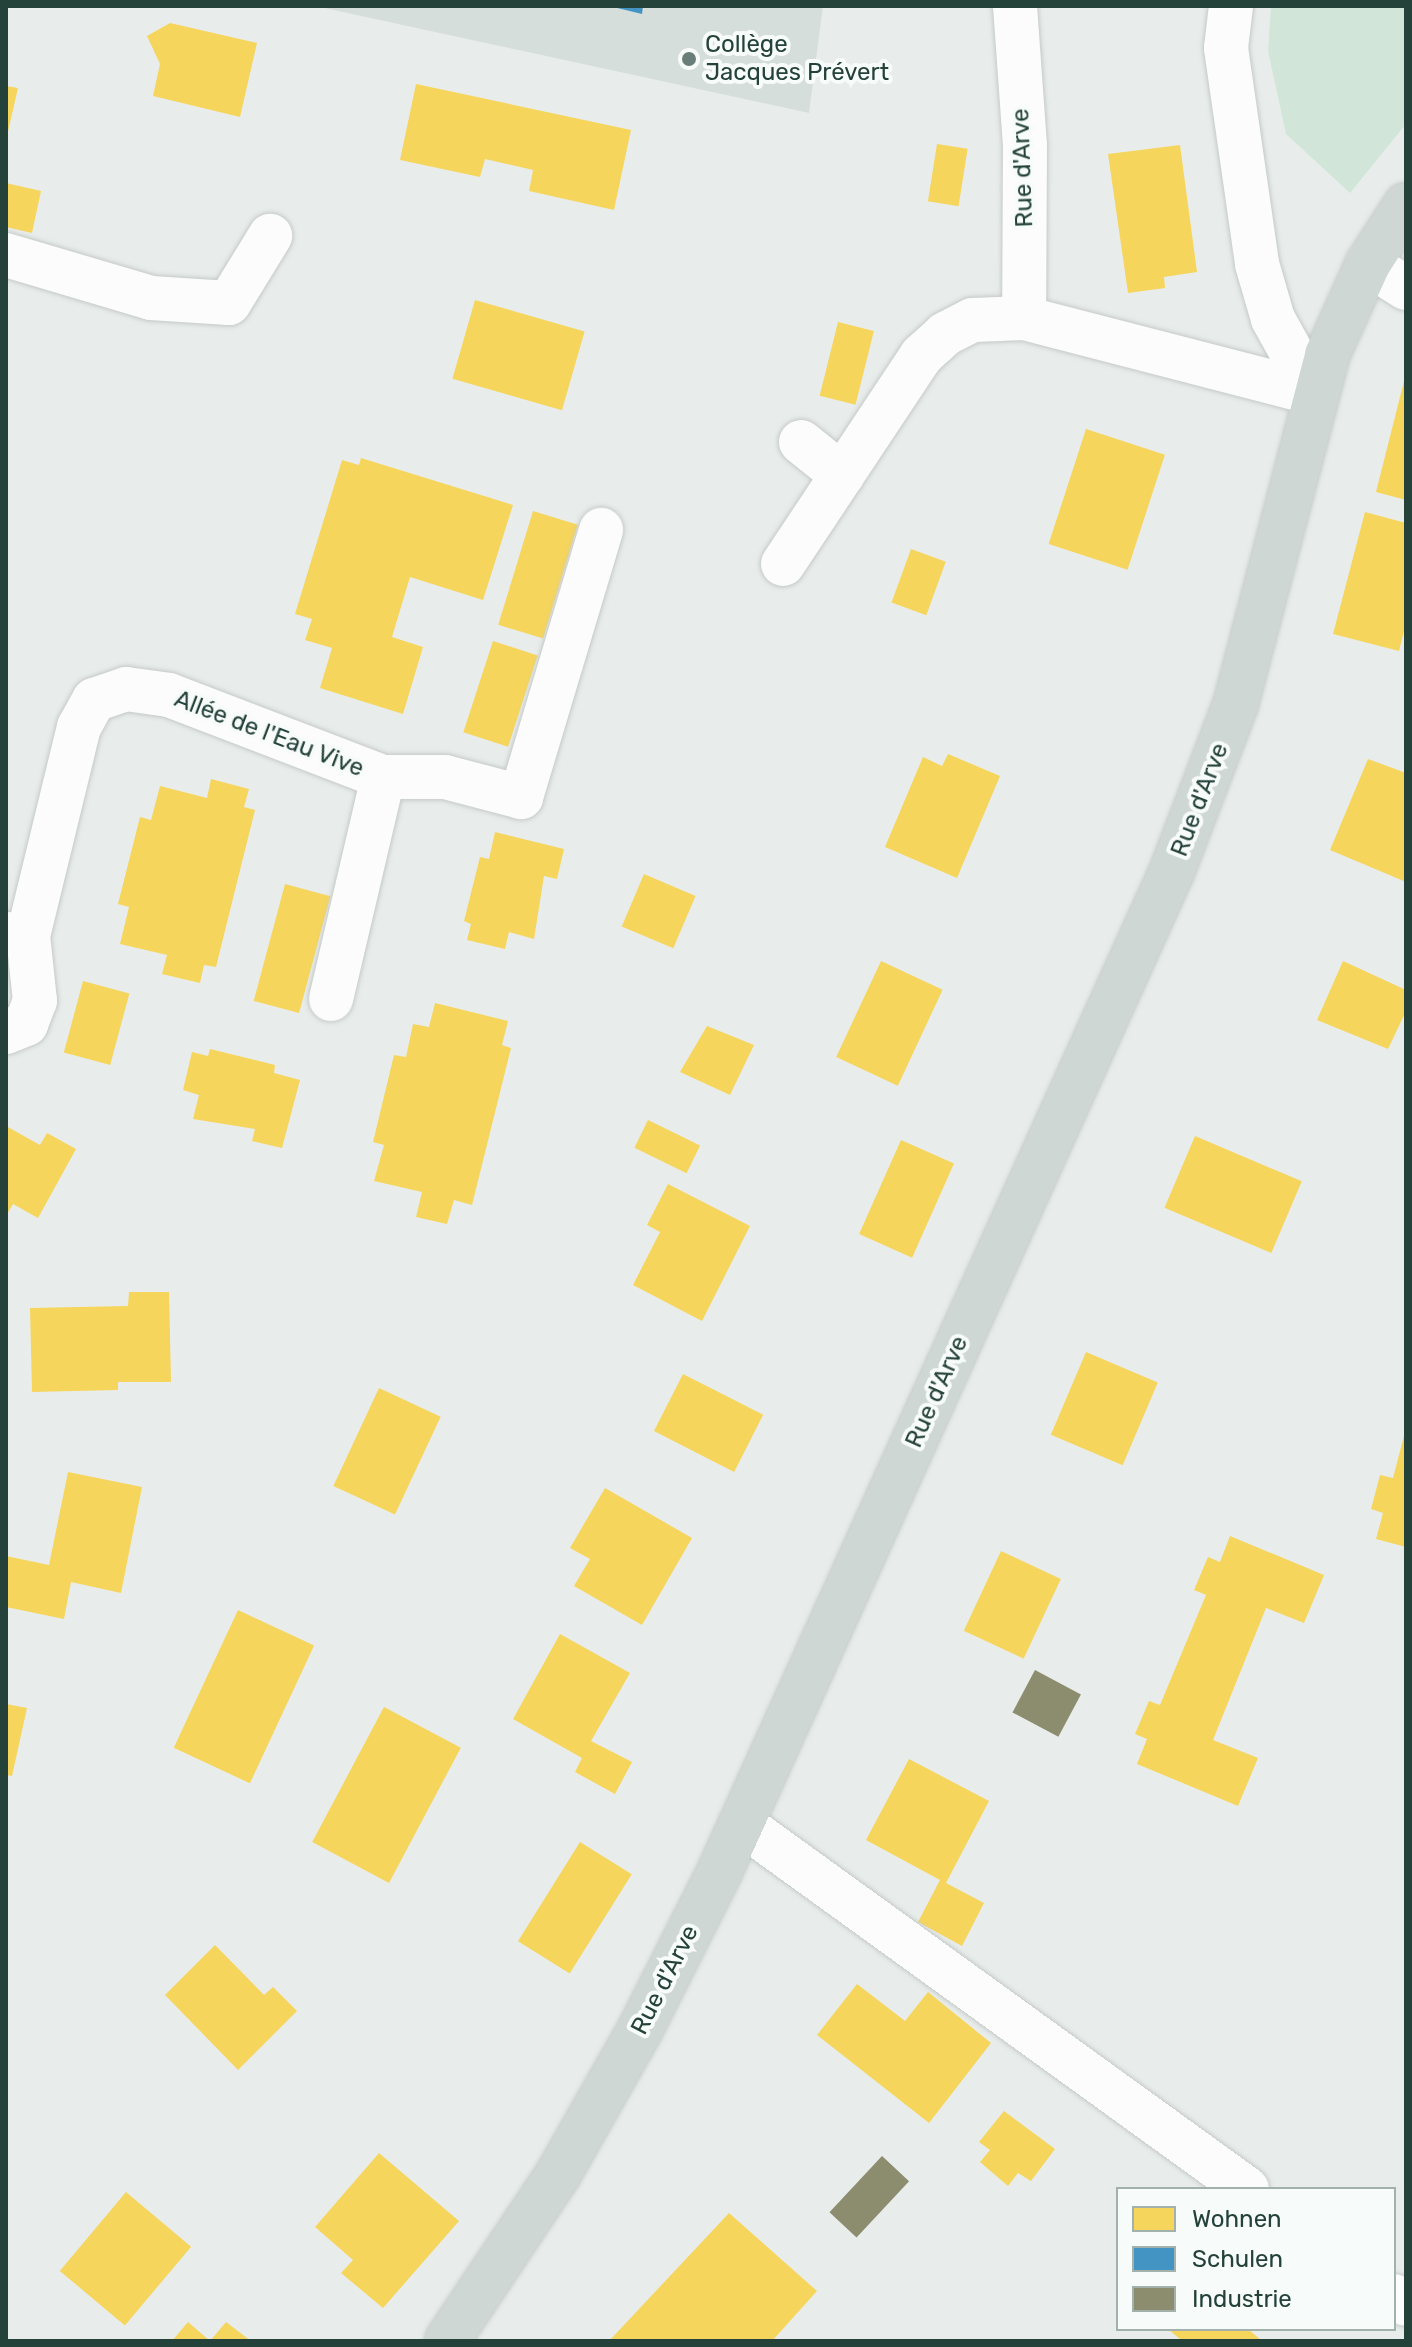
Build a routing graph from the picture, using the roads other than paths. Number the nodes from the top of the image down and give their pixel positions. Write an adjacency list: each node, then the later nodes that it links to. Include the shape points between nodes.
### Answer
1 (1015, 6): 8 (street, Rue d'Arve, via 1025,146)
2 (1231, 6): 9 (street, via 1226,48 1257,264 1273,319)
3 (1406, 205): 6 (main road, Rue d'Arve)
4 (270, 236): 5 (street, via 229,303 151,298)
5 (6, 255)
6 (1368, 264): 7 (street); 9 (main road, Rue d'Arve)
7 (1406, 288)
8 (1024, 318): 9 (street); 11 (street, via 973,320 933,344)
9 (1314, 393): 18 (main road, Rue d'Arve, via 1236,703 1197,813)
10 (801, 442): 11 (street)
11 (842, 475): 13 (street)
12 (601, 530): 14 (street, Allée de l'Eau Vive, via 521,797 445,777)
13 (783, 564)
14 (383, 777): 15 (street, Allée de l'Eau Vive, via 169,695 126,689 94,700 79,727); 16 (street)
15 (17, 935): 17 (street, via 36,974 35,1001 26,1024)
16 (331, 999)
17 (6, 1032)
18 (742, 1824): 19 (street); 20 (main road, Rue d'Arve, via 640,2030 559,2173)
19 (1244, 2187)
20 (447, 2341)

